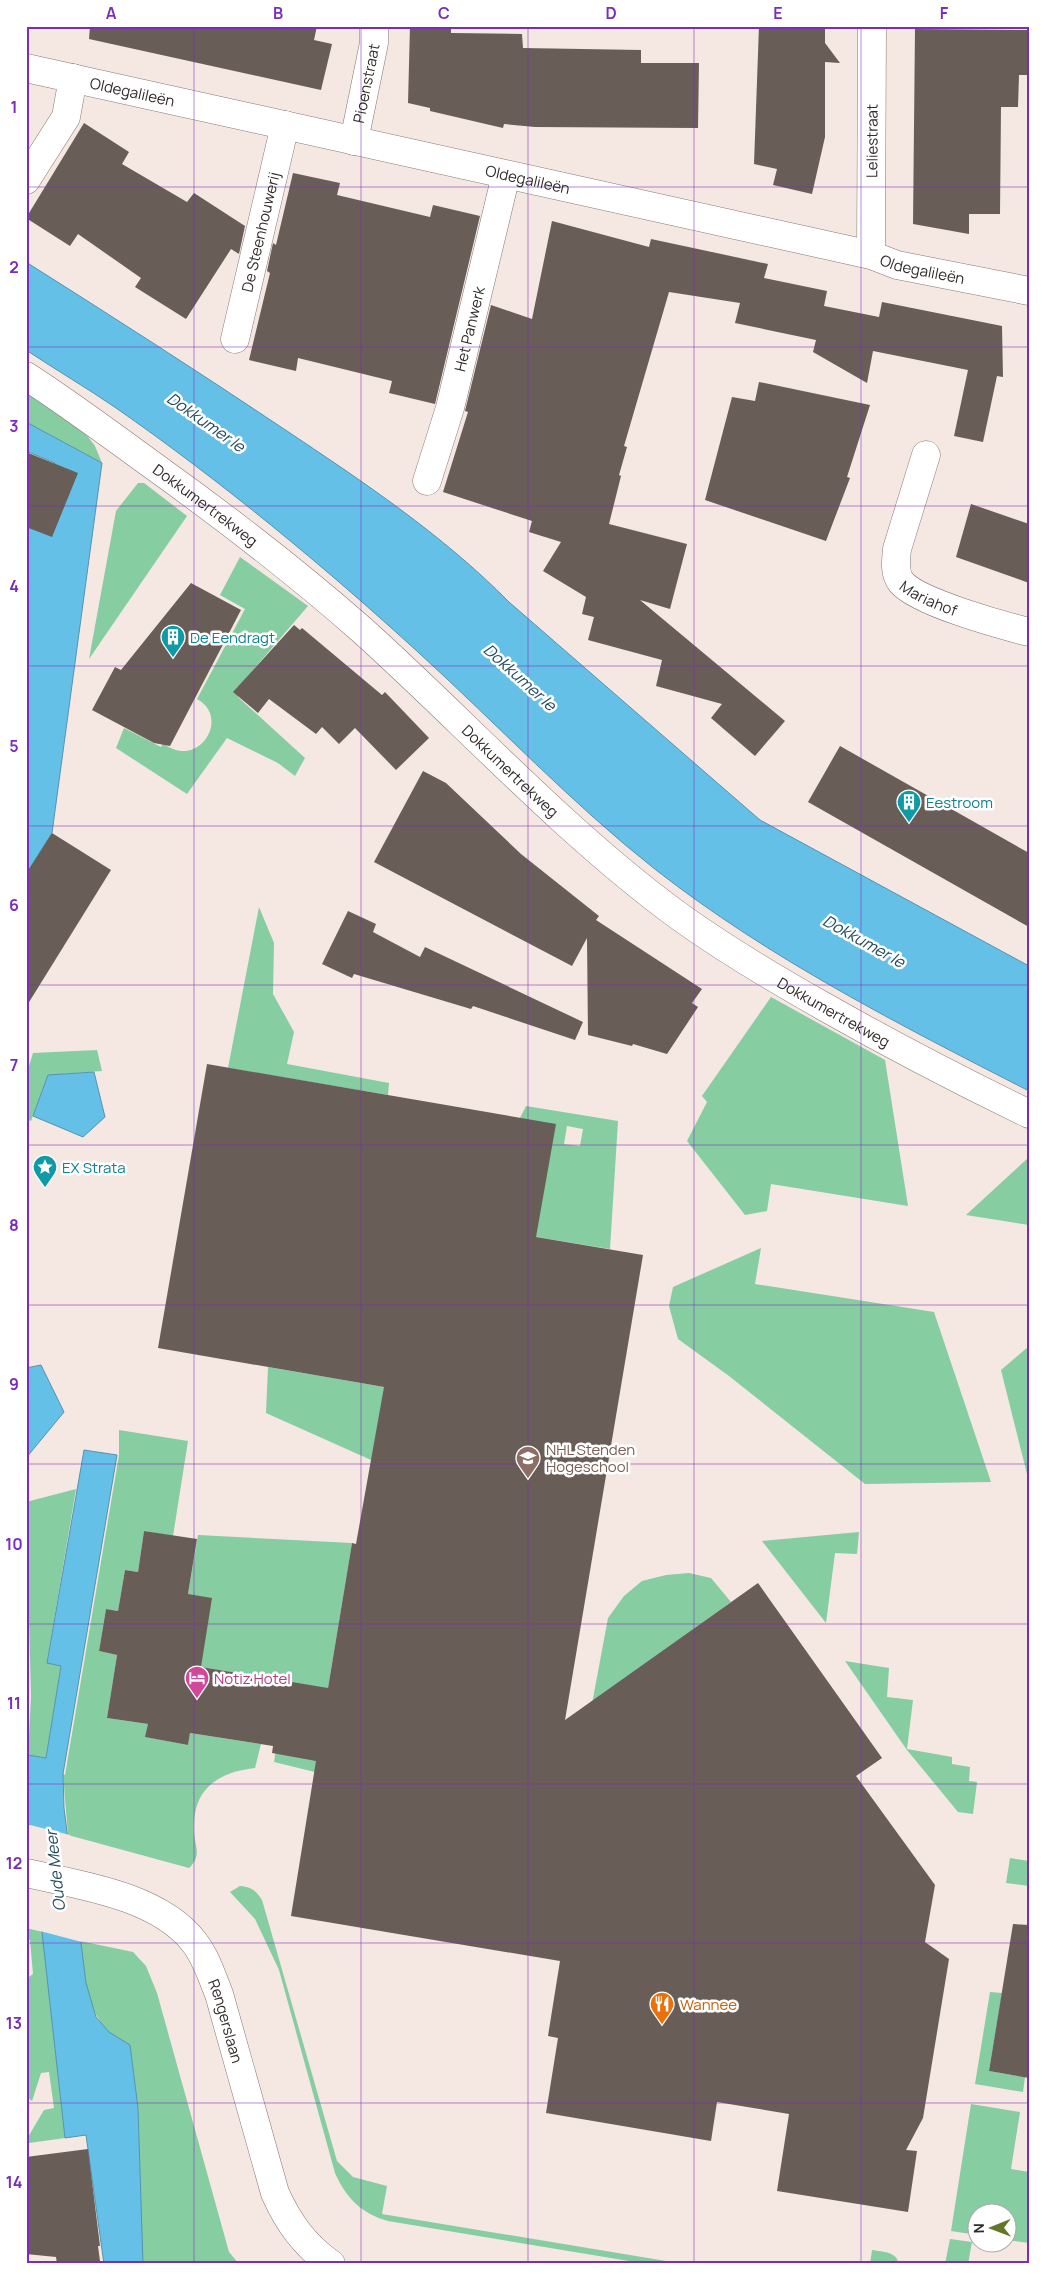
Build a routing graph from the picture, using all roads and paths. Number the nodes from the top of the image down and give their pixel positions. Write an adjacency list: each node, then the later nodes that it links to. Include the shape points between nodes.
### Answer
1 (374, 26): 6 (street, Pioenstraat, via 374,42)
2 (872, 26): 9 (street, Leliestraat)
3 (26, 68): 4 (street, Oldegalileën)
4 (73, 78): 5 (street, Oldegalileën); 8 (street, via 66,117)
5 (285, 126): 6 (street, Oldegalileën); 11 (street, De Steenhouwerij)
6 (354, 141): 7 (street, Oldegalileën)
7 (506, 175): 9 (street, Oldegalileën); 14 (street, Het Panwerk, via 450,408)
8 (26, 180)
9 (871, 255): 10 (street, Oldegalileën, via 897,265)
10 (1029, 291)
11 (235, 339)
12 (26, 376): 16 (street, Dokkumertrekweg, via 104,428 213,509 354,624 604,857 665,906 788,986)
13 (926, 455): 15 (street, Mariahof, via 897,549 895,564 899,581 912,593 994,623)
14 (427, 481)
15 (1029, 632)
16 (1029, 1114)
17 (27, 1873): 18 (street, Rengerslaan, via 132,1899 156,1910 194,1942 219,1994 275,2193 301,2238)
18 (331, 2264)

